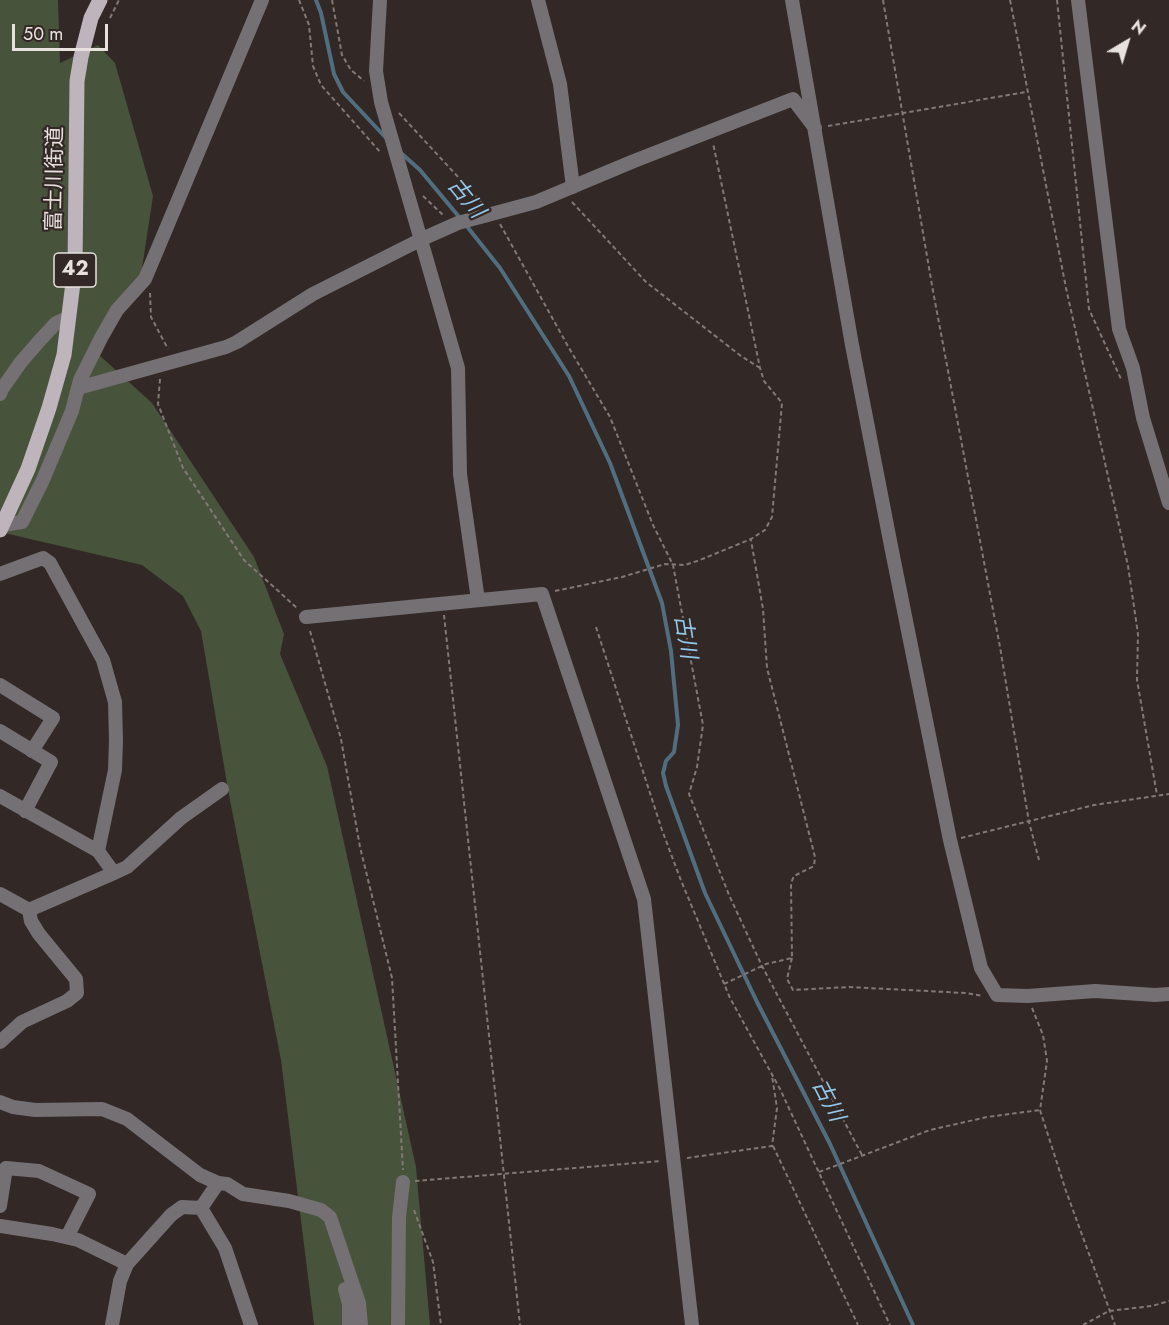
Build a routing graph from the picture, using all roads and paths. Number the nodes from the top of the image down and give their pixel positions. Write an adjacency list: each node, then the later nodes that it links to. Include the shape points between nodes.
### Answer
1 (100, 0): 27 (main road, 富士川街道 / 42, via 91,18 77,81 75,267)
2 (119, 0): 13 (path)
3 (262, 0): 26 (street)
4 (299, 0): 20 (path, via 309,25 313,66 321,85)
5 (332, 0): 15 (path, via 342,56)
6 (380, 0): 15 (street, via 376,71)
7 (538, 0): 21 (street, via 560,84)
8 (792, 0): 18 (street)
9 (883, 0): 17 (path)
10 (1010, 0): 14 (path)
11 (1057, 0): 30 (path, via 1089,309)
12 (1078, 0): 33 (street, via 1119,329)
13 (110, 18)
14 (1026, 92): 17 (path); 48 (path, via 1128,566 1138,634 1137,680)
15 (380, 97): 25 (street)
16 (398, 113): 23 (path)
17 (903, 114): 18 (path); 51 (path)
18 (815, 128): 19 (street, via 793,99); 52 (street, via 854,356)
19 (711, 131): 21 (street); 29 (path)
20 (384, 157)
21 (568, 189): 23 (street); 29 (path, via 646,282)
22 (420, 194): 24 (path)
23 (491, 213): 24 (street); 36 (path, via 610,417 653,525)
24 (455, 224): 25 (street)
25 (422, 239): 28 (street, via 313,294 237,342); 39 (street, via 458,368 460,474)
26 (145, 279): 28 (path, via 151,317); 31 (street, via 117,310)
27 (69, 317): 32 (street, via 56,323 41,339); 34 (main road, 富士川街道 / 42, via 64,355 49,408)
28 (172, 362): 31 (street); 41 (path, via 160,378 158,404 183,468 244,560)
29 (760, 368): 35 (path, via 764,381 782,403 772,517 765,530)
30 (1123, 382)
31 (78, 388): 34 (street, via 72,411 22,522)
32 (0, 394)
33 (1169, 504)
34 (2, 528)
35 (751, 539): 36 (path, via 685,565); 58 (path, via 763,609 767,668 815,857 814,866 794,876 791,883)
36 (673, 564): 38 (path); 59 (path, via 703,725 689,794)
37 (0, 574): 53 (street, via 43,558 50,563 103,660 115,702 117,741 116,770)
38 (542, 594): 39 (street); 70 (street, via 644,899)
39 (478, 600): 40 (street)
40 (443, 604): 41 (street); 72 (path)
41 (306, 617): 73 (path, via 341,739 360,848 392,978)
42 (596, 627): 60 (path, via 662,830)
43 (0, 685): 45 (street, via 53,718)
44 (0, 731): 45 (street)
45 (32, 751): 50 (street, via 51,762)
46 (222, 789): 55 (street, via 181,818 127,867)
47 (1169, 794): 48 (path)
48 (1157, 795): 51 (path, via 1094,805)
49 (0, 796): 50 (street)
50 (26, 811): 53 (street)
51 (1029, 822): 52 (path); 54 (path)
52 (950, 840): 62 (street, via 981,968)
53 (98, 851): 55 (street)
54 (1039, 860)
55 (114, 873): 57 (street)
56 (0, 894): 57 (street)
57 (29, 910): 64 (street, via 39,934 76,979 76,993 22,1022)
58 (792, 958): 59 (path); 62 (path, via 787,979 793,990 849,987)
59 (762, 966): 60 (path); 69 (path)
60 (724, 984): 65 (path)
61 (1169, 994): 63 (street, via 1095,991)
62 (997, 995): 63 (street)
63 (1028, 996): 67 (path, via 1043,1035 1047,1061)
64 (0, 1042)
65 (771, 1071): 68 (path, via 777,1108); 71 (path)
66 (0, 1102): 74 (street, via 35,1110 102,1109 127,1119)
67 (1040, 1110): 69 (path, via 930,1130); 82 (path)
68 (772, 1146): 70 (path); 91 (path)
69 (862, 1155): 71 (path)
70 (674, 1160): 72 (path); 90 (street)
71 (818, 1173): 92 (path)
72 (503, 1175): 73 (path); 89 (path)
73 (404, 1182): 87 (street, via 399,1217); 88 (path, via 433,1262)
74 (218, 1183): 76 (street); 78 (street, via 243,1194 321,1210 330,1217)
75 (0, 1206): 79 (street, via 6,1168 39,1171 89,1194)
76 (201, 1208): 80 (street, via 182,1207 171,1215); 84 (street, via 225,1248)
77 (0, 1226): 79 (street)
78 (334, 1231): 85 (street, via 335,1251 349,1304); 86 (street, via 359,1303)
79 (67, 1237): 80 (street)
80 (127, 1264): 83 (street)
81 (1169, 1301): 82 (path)
82 (1109, 1311): 93 (path); 94 (path)
83 (112, 1325)
84 (251, 1325)
85 (348, 1325)
86 (361, 1325)
87 (398, 1325)
88 (441, 1325)
89 (520, 1325)
90 (692, 1325)
91 (858, 1325)
92 (890, 1325)
93 (1083, 1325)
94 (1115, 1325)

